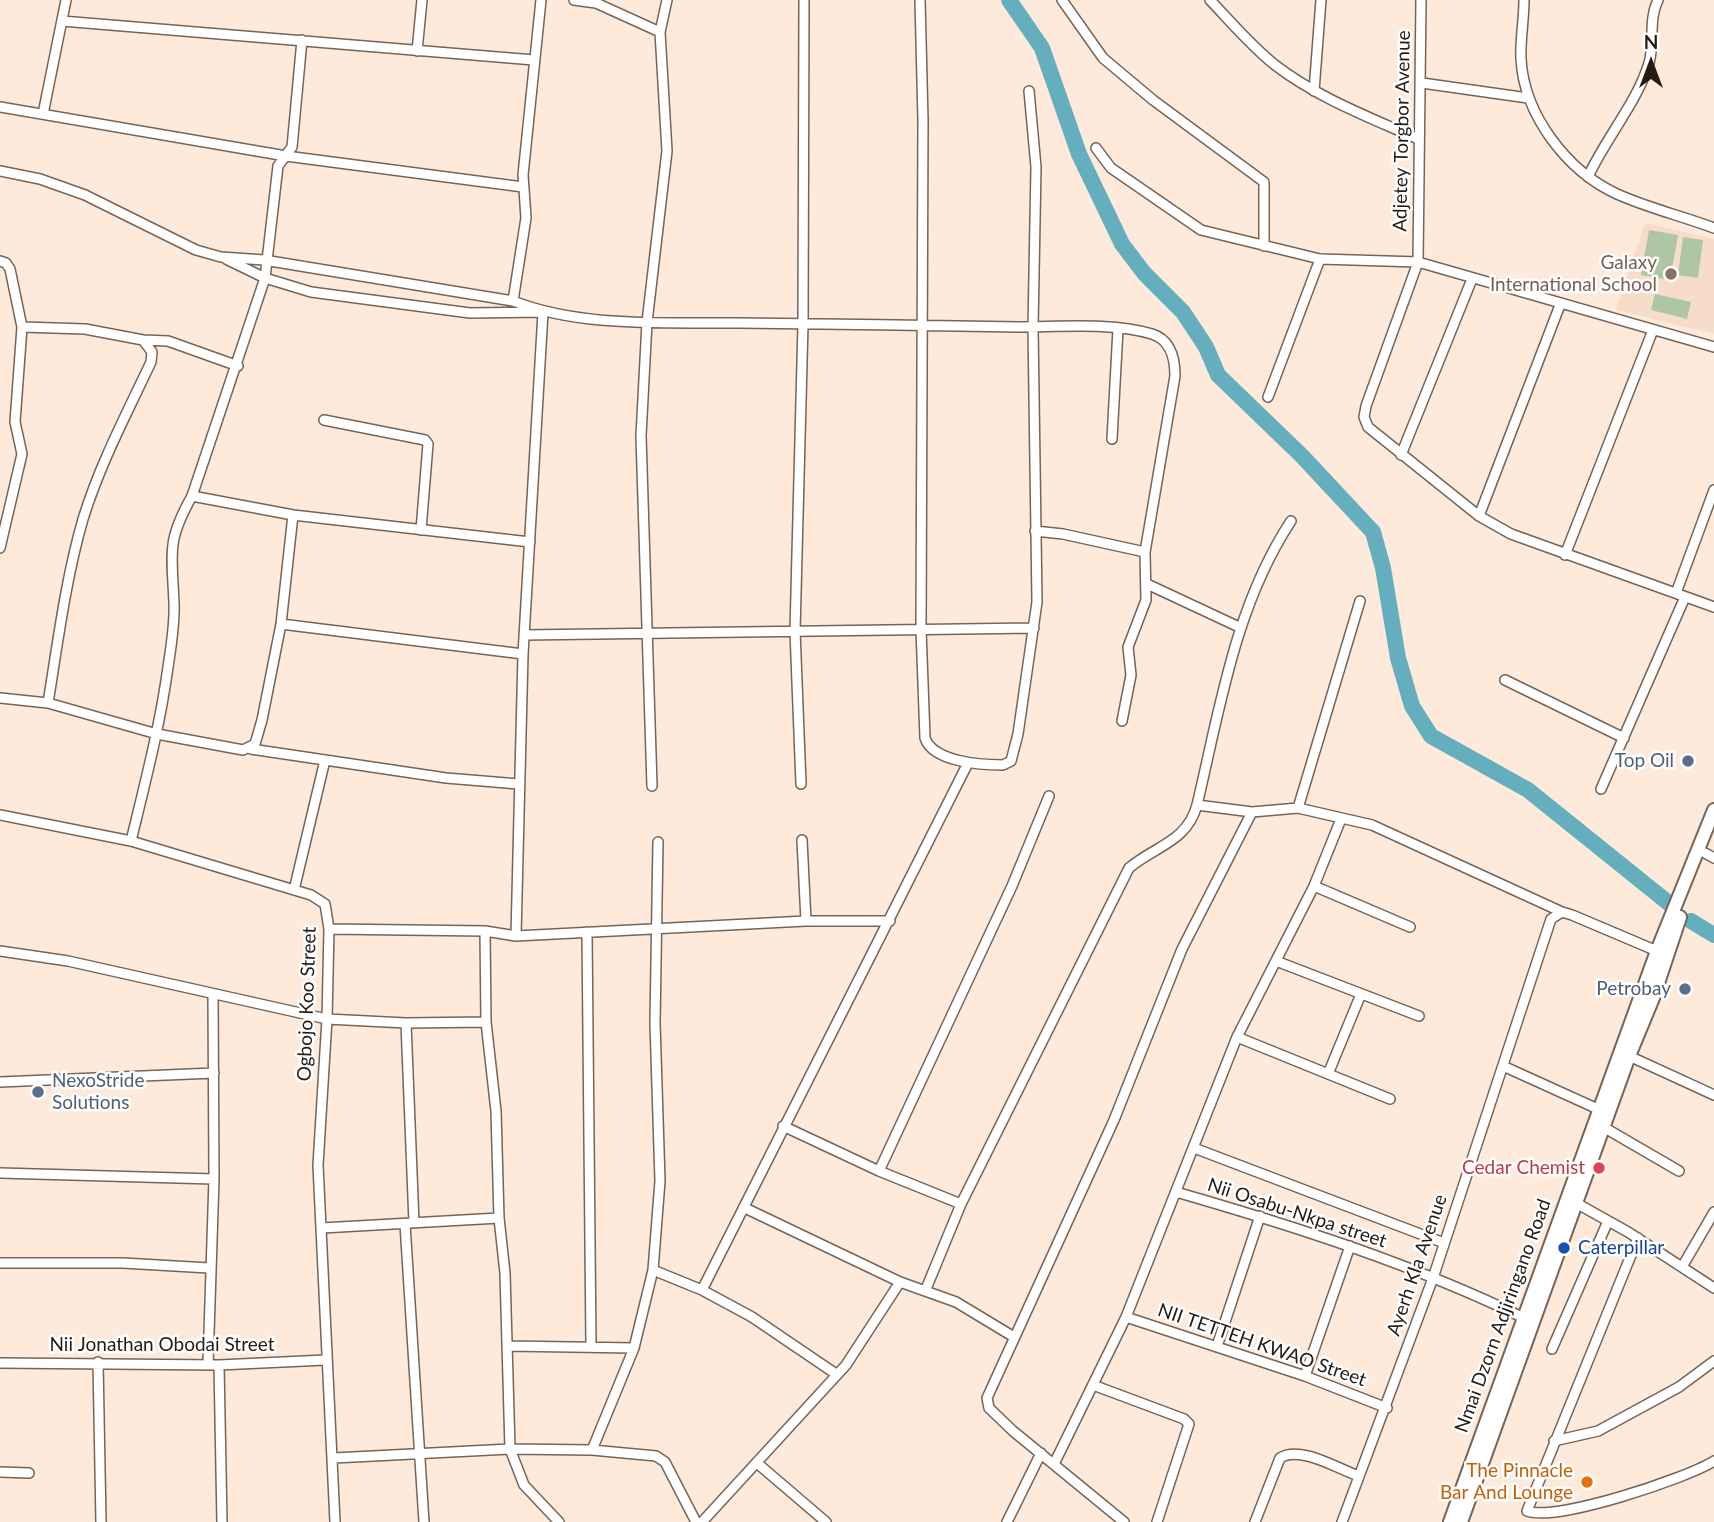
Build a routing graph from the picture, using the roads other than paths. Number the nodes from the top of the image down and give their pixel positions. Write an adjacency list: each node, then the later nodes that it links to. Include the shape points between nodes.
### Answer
1 (66, 0): 14 (street)
2 (422, 0): 17 (street)
3 (541, 0): 18 (street)
4 (574, 0): 15 (street, via 596,3)
5 (667, 0): 15 (street)
6 (804, 0): 44 (street)
7 (920, 0): 45 (street)
8 (1062, 0): 32 (street, via 1103,58 1262,179)
9 (1210, 0): 21 (street, via 1260,52)
10 (1321, 0): 21 (street)
11 (1421, 0): 19 (street, Adjetey Torgbor Avenue)
12 (1524, 0): 22 (street, via 1521,60)
13 (1658, 0): 29 (street, via 1653,9 1648,64)
14 (62, 21): 16 (street); 24 (street)
15 (660, 32): 43 (street, via 667,151)
16 (302, 40): 17 (street); 27 (street, via 292,148)
17 (418, 51): 18 (street)
18 (534, 60): 30 (street)
19 (1422, 83): 22 (street); 25 (street, Adjetey Torgbor Avenue)
20 (1030, 90): 47 (street, via 1036,167)
21 (1314, 91): 25 (street)
22 (1528, 98): 29 (street, via 1548,133)
23 (0, 107): 24 (street)
24 (43, 114): 27 (street)
25 (1418, 139): 37 (street, Adjetey Torgbor Avenue)
26 (1096, 148): 32 (street, via 1111,168 1201,230)
27 (286, 156): 30 (street); 34 (street, via 278,166)
28 (0, 171): 33 (street, via 85,195 196,250)
29 (1588, 177): 31 (street, via 1617,194)
30 (523, 187): 40 (street, via 526,219)
31 (1713, 224)
32 (1264, 246): 35 (street)
33 (222, 257): 34 (street); 38 (street)
34 (264, 260): 38 (street); 40 (street)
35 (1320, 260): 37 (street); 53 (street)
36 (0, 261): 46 (street, via 10,269)
37 (1418, 262): 39 (street); 56 (street, Adjetey Torgbor Avenue, via 1364,417 1375,435)
38 (264, 278): 42 (street, via 311,292 470,313); 52 (street)
39 (1472, 279): 41 (street); 56 (street)
40 (513, 301): 42 (street)
41 (1560, 305): 49 (street); 60 (street)
42 (543, 312): 43 (street); 64 (street)
43 (647, 322): 44 (street); 77 (street, via 642,457)
44 (803, 324): 45 (street); 76 (street)
45 (920, 325): 47 (street); 75 (street)
46 (22, 327): 50 (street, via 73,328); 65 (street, via 15,422 22,454)
47 (1033, 327): 48 (street); 63 (street)
48 (1118, 329): 55 (street); 66 (street, via 1160,338 1175,360)
49 (1653, 330): 51 (street); 67 (street)
50 (142, 340): 52 (street, via 168,341); 82 (street, via 152,352 151,362 103,462 83,519)
51 (1714, 347)
52 (238, 366): 58 (street)
53 (1268, 397)
54 (324, 420): 62 (street, via 425,440)
55 (1112, 439)
56 (1401, 455): 60 (street)
57 (1714, 490): 69 (street)
58 (192, 496): 59 (street); 84 (street, via 172,541 174,605)
59 (293, 515): 62 (street); 72 (street)
60 (1479, 516): 67 (street)
61 (1291, 521): 73 (street, via 1271,554)
62 (421, 530): 64 (street)
63 (1035, 531): 66 (street); 74 (street, via 1038,585)
64 (530, 542): 78 (street)
65 (0, 548)
66 (1145, 552): 68 (street)
67 (1565, 555): 69 (street)
68 (1147, 584): 73 (street); 83 (street, via 1144,608 1128,647 1131,675)
69 (1680, 595): 71 (street); 85 (street)
70 (1360, 601): 95 (street)
71 (1714, 607)
72 (281, 624): 79 (street); 86 (street, via 262,720)
73 (1240, 627): 94 (street)
74 (1034, 628): 75 (street); 88 (street, via 1012,758 1003,765)
75 (920, 629): 76 (street); 88 (street, via 925,741)
76 (795, 631): 77 (street); 90 (street)
77 (650, 633): 78 (street); 91 (street)
78 (524, 635): 79 (street)
79 (523, 654): 89 (street)
80 (1504, 680): 85 (street)
81 (0, 698): 82 (street)
82 (48, 703): 84 (street)
83 (1122, 721)
84 (157, 734): 86 (street); 102 (street)
85 (1624, 738): 92 (street)
86 (251, 748): 87 (street)
87 (325, 760): 89 (street); 106 (street)
88 (967, 765): 109 (street)
89 (520, 784): 115 (street)
90 (801, 784)
91 (652, 786)
92 (1601, 789)
93 (1049, 796): 137 (street)
94 (1197, 805): 97 (street); 143 (street, via 1186,829 1163,849 1129,868)
95 (1298, 808): 97 (street); 99 (street)
96 (1714, 810): 116 (main road, Nmai Dzorn Adjiringano Road)
97 (1252, 813): 165 (street, via 1182,949 1114,1120)
98 (0, 815): 102 (street, Ogbojo Koo Street)
99 (1341, 819): 105 (street); 107 (street, via 1371,825)
100 (1714, 830): 104 (main road, Nmai Dzorn Adjiringano Road)
101 (802, 840): 108 (street)
102 (131, 841): 106 (street, Ogbojo Koo Street)
103 (658, 842): 111 (street)
104 (1709, 856): 126 (main road, Nmai Dzorn Adjiringano Road)
105 (1314, 886): 110 (street); 118 (street)
106 (294, 890): 112 (street, Ogbojo Koo Street, via 324,904)
107 (1562, 912): 116 (street); 127 (street, Ayerh Kla Avenue, via 1551,919)
108 (806, 921): 109 (street); 111 (street)
109 (890, 921): 134 (street)
110 (1410, 927)
111 (657, 928): 114 (street); 157 (street, via 660,1181)
112 (329, 929): 113 (street); 122 (street, Ogbojo Koo Street)
113 (485, 931): 115 (street); 123 (street)
114 (587, 932): 115 (street); 167 (street)
115 (516, 936)
116 (1657, 950): 133 (main road, Nmai Dzorn Adjiringano Road)
117 (0, 951): 119 (street, via 68,961)
118 (1276, 961): 120 (street); 125 (street)
119 (213, 994): 122 (street); 128 (street)
120 (1361, 994): 121 (street); 129 (street)
121 (1419, 1016)
122 (327, 1019): 124 (street); 150 (street, Ogbojo Koo Street, via 318,1165)
123 (486, 1021): 124 (street); 147 (street, via 496,1111)
124 (406, 1023): 149 (street)
125 (1237, 1037): 129 (street); 136 (street)
126 (1629, 1056): 131 (street); 135 (main road, Nmai Dzorn Adjiringano Road)
127 (1503, 1066): 133 (street); 152 (street, Ayerh Kla Avenue)
128 (214, 1073): 130 (street); 140 (street)
129 (1328, 1074): 132 (street)
130 (0, 1082)
131 (1714, 1095)
132 (1390, 1099)
133 (1600, 1110): 164 (main road, Nmai Dzorn Adjiringano Road)
134 (783, 1126): 137 (street); 144 (street)
135 (1605, 1128): 138 (street); 142 (main road, Nmai Dzorn Adjiringano Road)
136 (1194, 1148): 141 (street); 152 (street)
137 (879, 1171): 143 (street)
138 (1679, 1171)
139 (0, 1173): 140 (street)
140 (214, 1179): 156 (street)
141 (1176, 1192): 146 (street, Nii Osabu-Nkpa street); 163 (street)
142 (1576, 1203): 148 (street); 208 (main road, Nmai Dzorn Adjiringano Road)
143 (961, 1204): 160 (street)
144 (745, 1208): 159 (street); 162 (street)
145 (1714, 1212): 155 (street)
146 (1260, 1216): 153 (street, Nii Osabu-Nkpa street); 168 (street)
147 (499, 1218): 149 (street); 166 (street)
148 (1608, 1221): 151 (street); 170 (street)
149 (409, 1223): 150 (street); 185 (street, via 410,1338)
150 (322, 1228): 171 (street, Ogbojo Koo Street)
151 (1637, 1238): 155 (street); 181 (street)
152 (1444, 1243): 158 (street, Ayerh Kla Avenue)
153 (1350, 1247): 158 (street, Nii Osabu-Nkpa street); 178 (street)
154 (0, 1263): 156 (street)
155 (1682, 1267): 161 (street)
156 (209, 1268): 175 (street)
157 (653, 1270): 162 (street); 169 (street)
158 (1433, 1278): 164 (street, Nii Osabu-Nkpa street); 180 (street, Ayerh Kla Avenue)
159 (900, 1282): 160 (street); 177 (street)
160 (926, 1289): 165 (street, via 956,1301)
161 (1714, 1289)
162 (702, 1290): 177 (street, via 752,1317)
163 (1126, 1317): 168 (street, NII TETTEH KWAO Street); 179 (street)
164 (1524, 1318): 207 (main road, Nmai Dzorn Adjiringano Road)
165 (1014, 1337): 184 (street, via 987,1403)
166 (508, 1346): 167 (street); 182 (street)
167 (590, 1346): 169 (street)
168 (1217, 1346): 178 (street, NII TETTEH KWAO Street)
169 (634, 1348): 183 (street)
170 (1552, 1349)
171 (325, 1360): 176 (street, Nii Jonathan Obodai Street); 186 (street)
172 (1714, 1361): 181 (street, via 1679,1387 1598,1430)
173 (97, 1362): 174 (street, Nii Jonathan Obodai Street); 175 (street, Nii Jonathan Obodai Street); 194 (street)
174 (0, 1363)
175 (208, 1364): 176 (street, Nii Jonathan Obodai Street)
176 (219, 1364): 195 (street)
177 (836, 1374): 189 (street)
178 (1305, 1376): 180 (street, NII TETTEH KWAO Street)
179 (1093, 1385): 188 (street); 204 (street, via 1189,1424)
180 (1387, 1408): 192 (street, Ayerh Kla Avenue)
181 (1554, 1441): 187 (street, via 1526,1508 1530,1512 1642,1493)
182 (510, 1449): 183 (street); 185 (street); 198 (street, via 524,1485)
183 (592, 1450): 199 (street, via 661,1458)
184 (1041, 1453): 188 (street); 202 (street)
185 (421, 1455): 186 (street); 197 (street)
186 (334, 1458): 196 (street)
187 (1714, 1461)
188 (1055, 1462): 193 (street)
189 (757, 1463): 200 (street); 201 (street)
190 (0, 1472): 191 (street)
191 (29, 1473)
192 (1359, 1476): 205 (street, via 1299,1454 1286,1454 1280,1458); 206 (street, Ayerh Kla Avenue)
193 (1110, 1518): 203 (street)
194 (101, 1522)
195 (222, 1522)
196 (335, 1522)
197 (424, 1522)
198 (559, 1522)
199 (696, 1522)
200 (702, 1522)
201 (826, 1522)
202 (1007, 1522)
203 (1124, 1522)
204 (1157, 1522)
205 (1255, 1522)
206 (1342, 1522)
207 (1450, 1522)
208 (1461, 1522)

